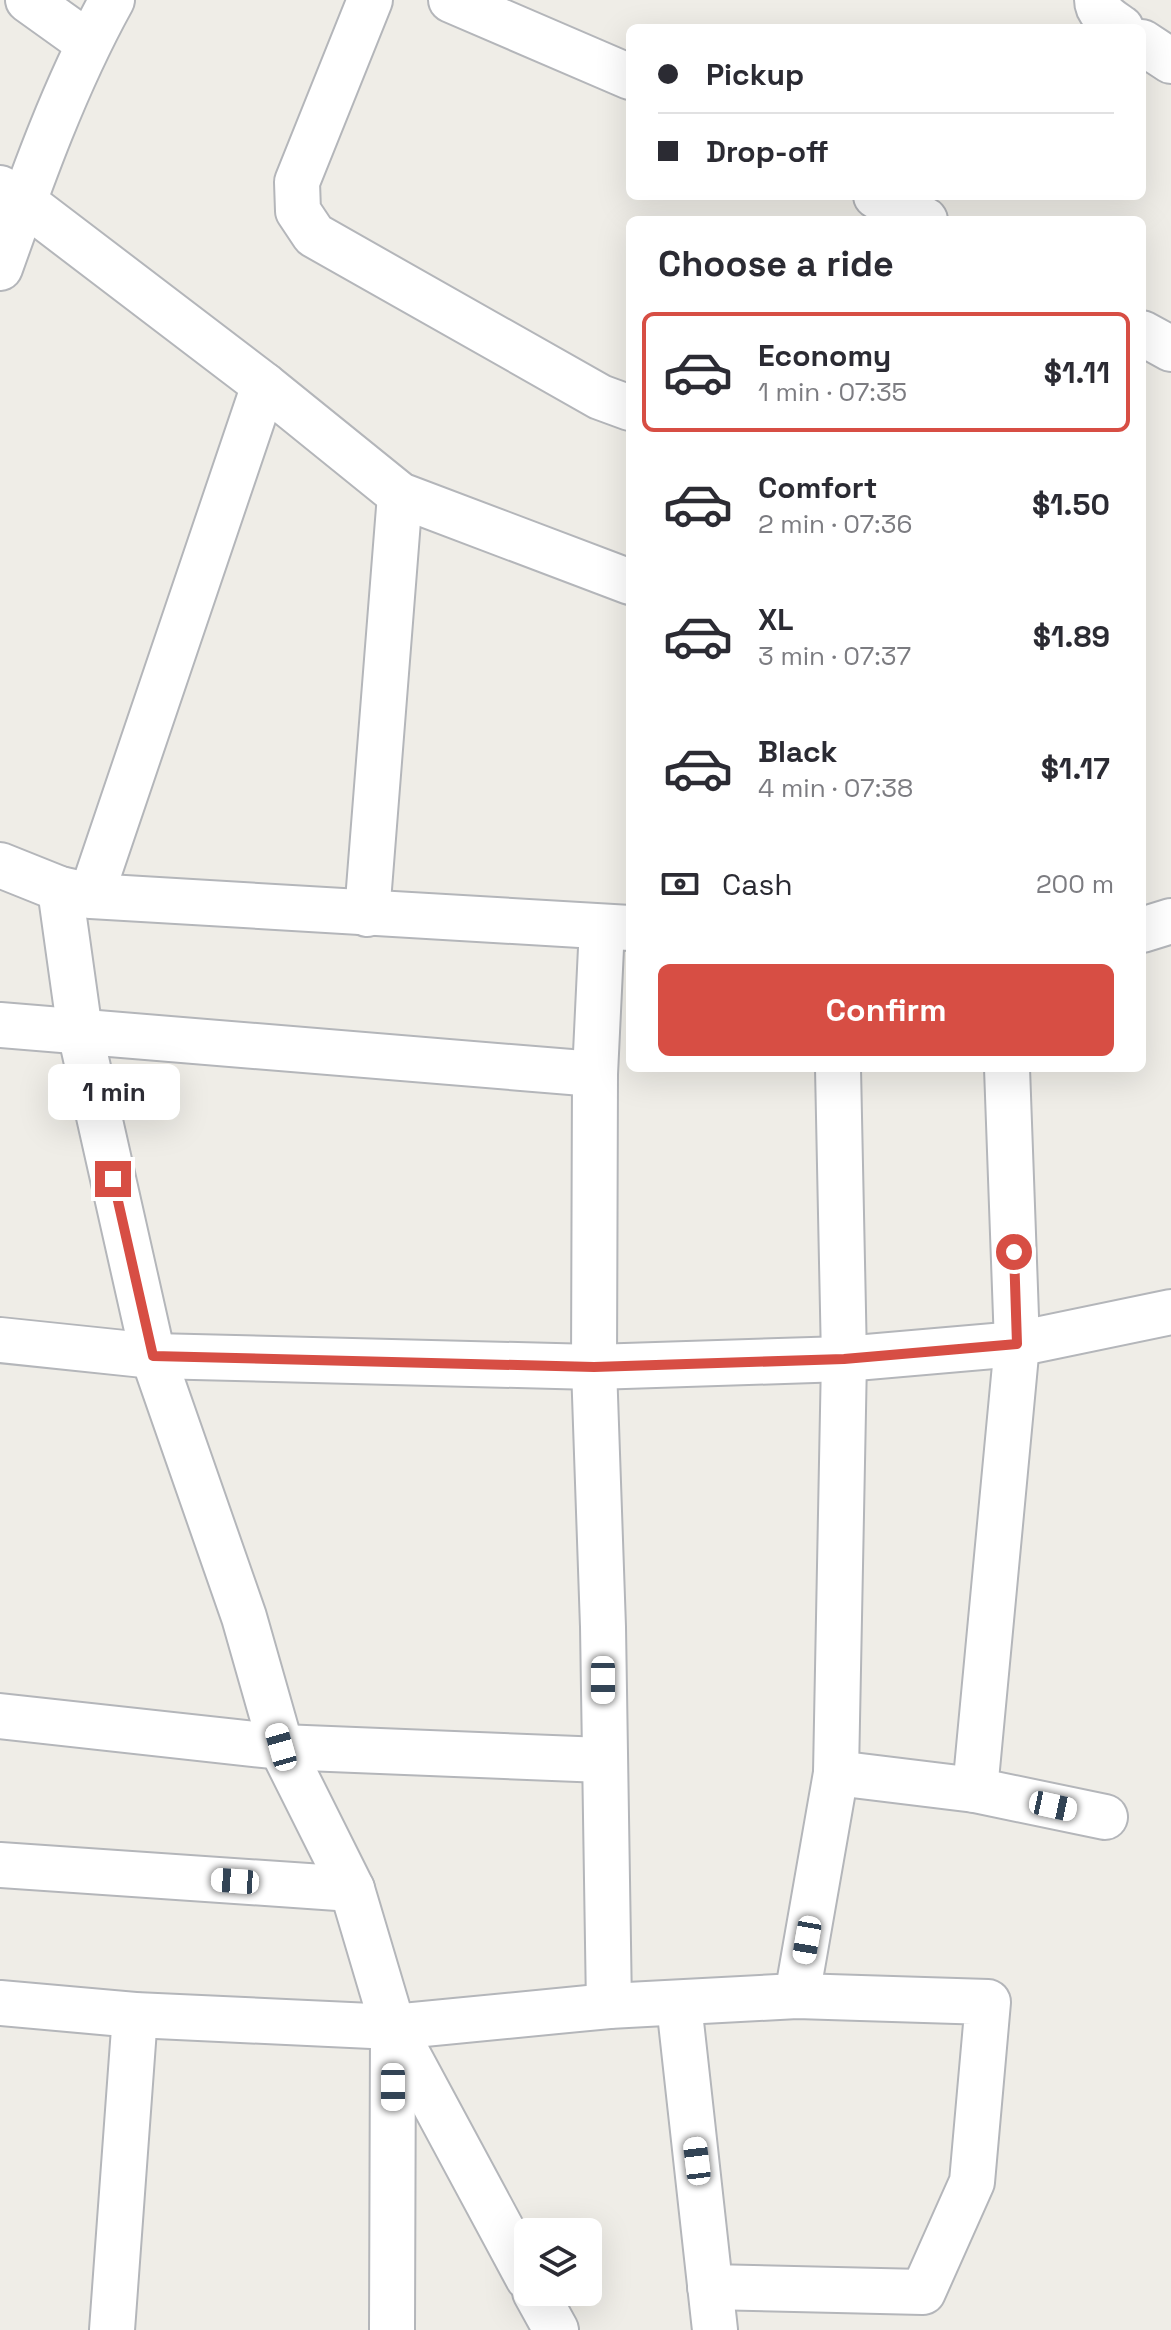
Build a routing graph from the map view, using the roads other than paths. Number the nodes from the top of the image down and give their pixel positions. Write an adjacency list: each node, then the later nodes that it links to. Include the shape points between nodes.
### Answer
1 (28, 0): 7 (street)
2 (112, 0): 7 (street)
3 (370, 0): 18 (street, via 297,182 298,211 314,235 600,397)
4 (451, 0): 10 (street)
5 (1097, 0): 6 (street)
6 (1115, 24)
7 (88, 43): 11 (street)
8 (1146, 45): 9 (street)
9 (1171, 61)
10 (626, 75)
11 (12, 195): 14 (street); 17 (street)
12 (884, 200): 13 (street)
13 (917, 216)
14 (0, 268)
15 (1146, 335): 16 (street)
16 (1171, 349)
17 (264, 385): 19 (street); 22 (street)
18 (626, 407)
19 (400, 495): 20 (street); 23 (street)
20 (626, 580)
21 (0, 865): 22 (street)
22 (76, 892): 23 (street); 28 (street)
23 (367, 914): 25 (street)
24 (1171, 921): 26 (street)
25 (616, 928): 31 (street)
26 (1146, 929)
27 (0, 1025): 28 (street)
28 (80, 1032): 31 (street); 35 (street)
29 (838, 1072): 36 (street)
30 (1007, 1072): 34 (street)
31 (595, 1074): 37 (street)
32 (1171, 1312): 34 (street)
33 (0, 1340): 35 (street)
34 (1017, 1344): 36 (street); 42 (street)
35 (153, 1356): 37 (street); 39 (street, via 244,1617)
36 (844, 1359): 37 (street); 41 (street)
37 (594, 1367): 40 (street)
38 (0, 1716): 39 (street)
39 (281, 1747): 40 (street); 45 (street)
40 (603, 1760): 49 (street)
41 (836, 1773): 42 (street); 46 (street)
42 (975, 1790): 43 (street)
43 (1105, 1817)
44 (0, 1865): 45 (street)
45 (352, 1889): 51 (street)
46 (797, 1996): 48 (street); 53 (street, via 988,2002 972,2182 923,2292)
47 (0, 2003): 50 (street)
48 (679, 2004): 49 (street); 53 (street)
49 (609, 2006): 51 (street)
50 (135, 2015): 51 (street); 55 (street)
51 (393, 2027): 52 (street); 56 (street)
52 (514, 2252)
53 (710, 2287): 58 (street)
54 (543, 2306): 57 (street)
55 (112, 2330)
56 (392, 2330)
57 (556, 2330)
58 (715, 2330)

